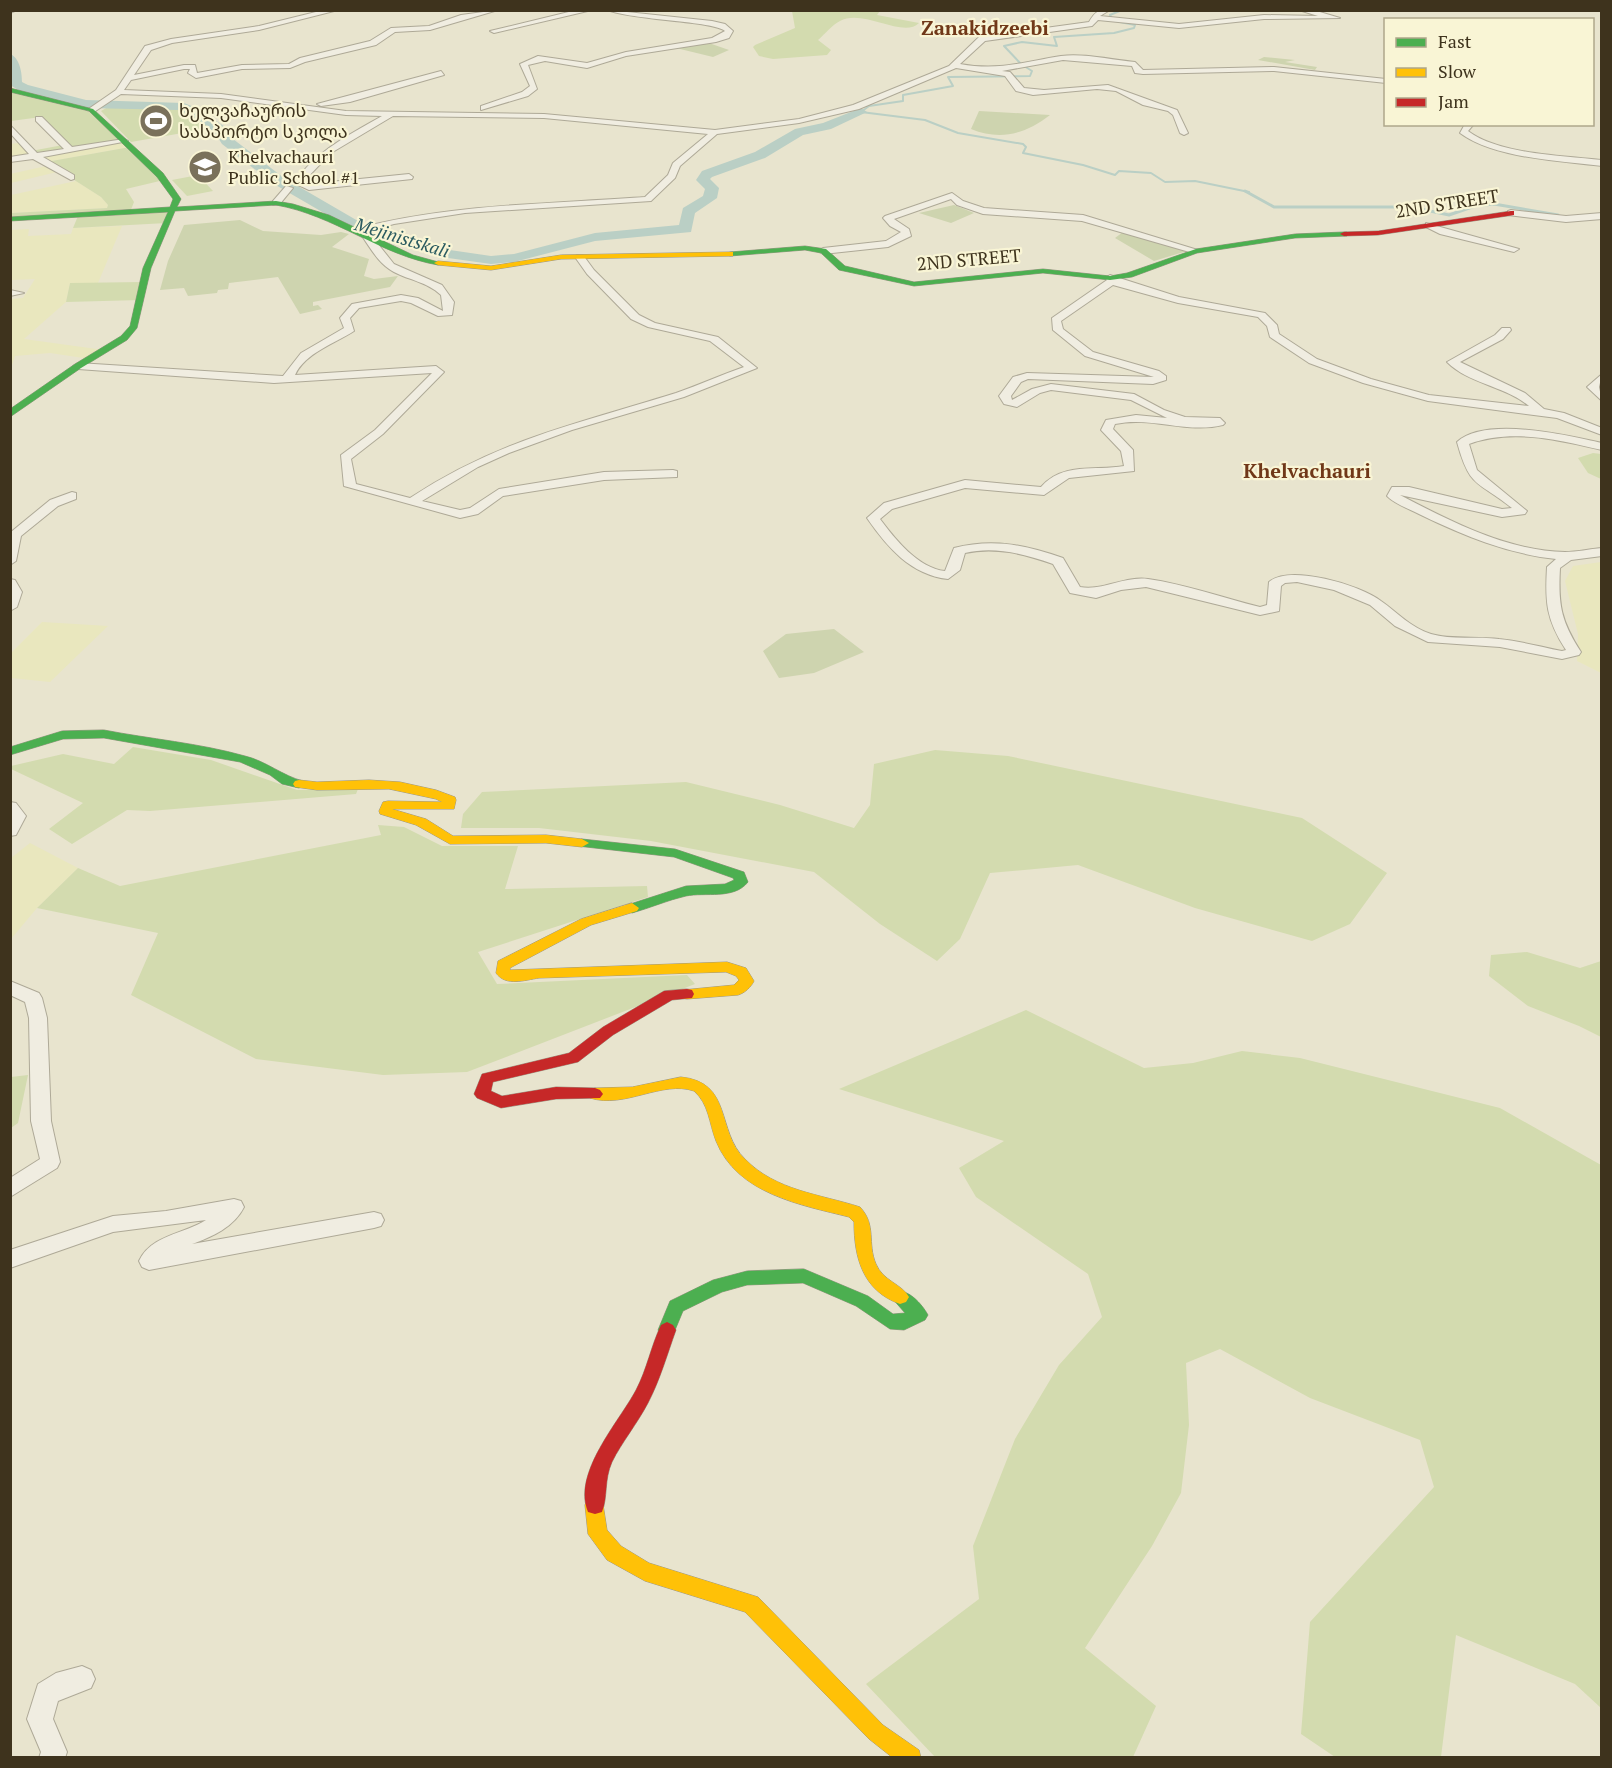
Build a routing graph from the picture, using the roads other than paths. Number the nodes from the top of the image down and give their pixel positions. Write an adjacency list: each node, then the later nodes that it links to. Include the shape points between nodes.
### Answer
1 (336, 10): 11 (street, via 148,48)
2 (495, 10): 11 (street, via 430,28 394,30 374,43 290,66 242,67 196,76 192,67 184,67)
3 (589, 10): 7 (street)
4 (611, 10): 18 (street, via 712,23 729,31 713,40 617,56 594,65 572,66 535,57 524,64 534,87 500,104)
5 (1302, 10): 6 (street, via 1337,18 1264,17 1179,26 1116,19)
6 (1106, 14): 8 (street, via 1094,17 1086,27 982,39)
7 (494, 31)
8 (956, 66): 9 (street); 22 (street, via 856,107 798,121)
9 (990, 70): 12 (street, via 1072,58 1135,64 1143,72 1274,69); 23 (street, via 1012,78 1015,87 1028,92 1092,86 1124,91 1148,103 1170,107 1178,113)
10 (441, 72): 15 (street, via 332,103)
11 (131, 78): 14 (street)
12 (1384, 81)
13 (11, 91): 16 (street)
14 (119, 92): 15 (street, via 221,96); 16 (street)
15 (284, 105): 17 (street, via 346,113)
16 (93, 108): 24 (street)
17 (395, 112): 18 (street); 30 (street, via 332,149 298,183 309,187)
18 (463, 113): 22 (street, via 544,116)
19 (39, 119): 25 (street)
20 (1468, 126): 28 (street, via 1463,131 1466,135 1488,144 1527,154)
21 (10, 127): 26 (street)
22 (715, 132): 38 (street, via 676,165 672,176 648,199 416,217)
23 (1184, 133)
24 (124, 141): 25 (street); 33 (street, via 175,193)
25 (70, 150): 26 (street)
26 (36, 156): 27 (street); 29 (street)
27 (10, 160)
28 (1602, 163)
29 (71, 177)
30 (409, 177)
31 (289, 188): 32 (street)
32 (276, 203): 33 (street); 38 (street, via 296,205)
33 (174, 210): 36 (street); 45 (street, via 147,268 134,326 124,338)
34 (1511, 213): 35 (street, 2ND STREET); 37 (street, 2ND STREET)
35 (1602, 218)
36 (10, 219)
37 (1429, 225): 39 (street); 41 (street, 2ND STREET, via 1378,233 1285,237)
38 (366, 231): 42 (street, via 417,260 470,267); 47 (street, via 393,268 435,283 444,293 448,314 401,298 356,306 345,318 350,329 302,356)
39 (1514, 249)
40 (823, 251): 41 (street, via 906,237 906,231 888,218 952,196 983,211 1083,218); 42 (street, via 805,248 705,256); 43 (street, 2ND STREET, via 842,268 900,283 1043,271)
41 (1196, 251): 43 (street, 2ND STREET)
42 (580, 257): 55 (street, via 634,317 714,339 752,368 672,398 528,439 447,477)
43 (1111, 279): 49 (street, via 1178,300 1261,315 1272,325 1275,335 1313,361 1367,381 1428,398); 57 (street, via 1056,320 1058,330 1089,354 1162,378 1096,379 1040,373 1020,378 1005,396 1008,402 1017,404 1036,391 1051,387 1134,397 1184,420 1219,423 1202,427 1121,418 1110,422 1107,430 1127,450 1130,468 1056,478 1044,491 965,484 888,506 873,518 904,554 937,575 948,575 959,551 977,545 999,545 1058,561 1076,590 1096,594 1146,583 1260,611 1274,608 1274,585 1281,579 1297,578 1338,587 1375,602 1400,623 1428,638 1500,643 1562,655 1574,652 1551,609 1554,567)
44 (1506, 330): 49 (street, via 1500,338 1452,362 1529,398)
45 (78, 366): 47 (street); 50 (street)
46 (1602, 377): 48 (street, via 1593,387)
47 (287, 380): 55 (street, via 436,369 439,372 379,432 345,458 350,486)
48 (1602, 398)
49 (1540, 411): 51 (street)
50 (10, 414)
51 (1602, 432)
52 (1602, 447): 57 (street, via 1552,436 1499,433 1478,434 1463,442 1472,472 1521,511 1502,513 1409,491 1396,490 1393,496 1479,535 1543,554)
53 (673, 474): 55 (street, via 604,476 499,494 474,511 460,514)
54 (72, 495): 58 (street, via 54,503 15,535)
55 (412, 502)
56 (1602, 552): 57 (street)
57 (1567, 556)
58 (10, 561)
59 (10, 583): 60 (street, via 15,592)
60 (10, 607)
61 (10, 751): 70 (street, via 62,735 104,734 243,759 303,786 370,784 435,793 450,800 449,806 434,809 404,803 388,805 385,811 420,820 437,835 450,840 546,839 675,853 739,875 741,882 734,887 715,892 698,888 586,922 502,966 503,973 513,978 551,972 727,967 741,972 747,981 738,990 669,996 609,1031 573,1058 487,1078 482,1094 501,1102 556,1093 624,1094 682,1083 699,1087 709,1098 727,1149 756,1179 786,1193 854,1212 862,1220 862,1257 869,1274 883,1288 909,1301 919,1315 904,1322 890,1321 862,1301 804,1276 729,1282 676,1306 642,1396 602,1458 594,1493 598,1534 614,1553 645,1571 751,1604 876,1732)
62 (10, 807): 63 (street, via 18,816)
63 (10, 831)
64 (10, 987): 65 (street, via 33,998 38,1018 41,1121 50,1162)
65 (10, 1189)
66 (374, 1220): 67 (street, via 149,1261 168,1245 211,1228 234,1207 113,1224)
67 (10, 1259)
68 (82, 1678): 69 (street, via 47,1693 40,1719 54,1752)
69 (52, 1758)
70 (911, 1758)

